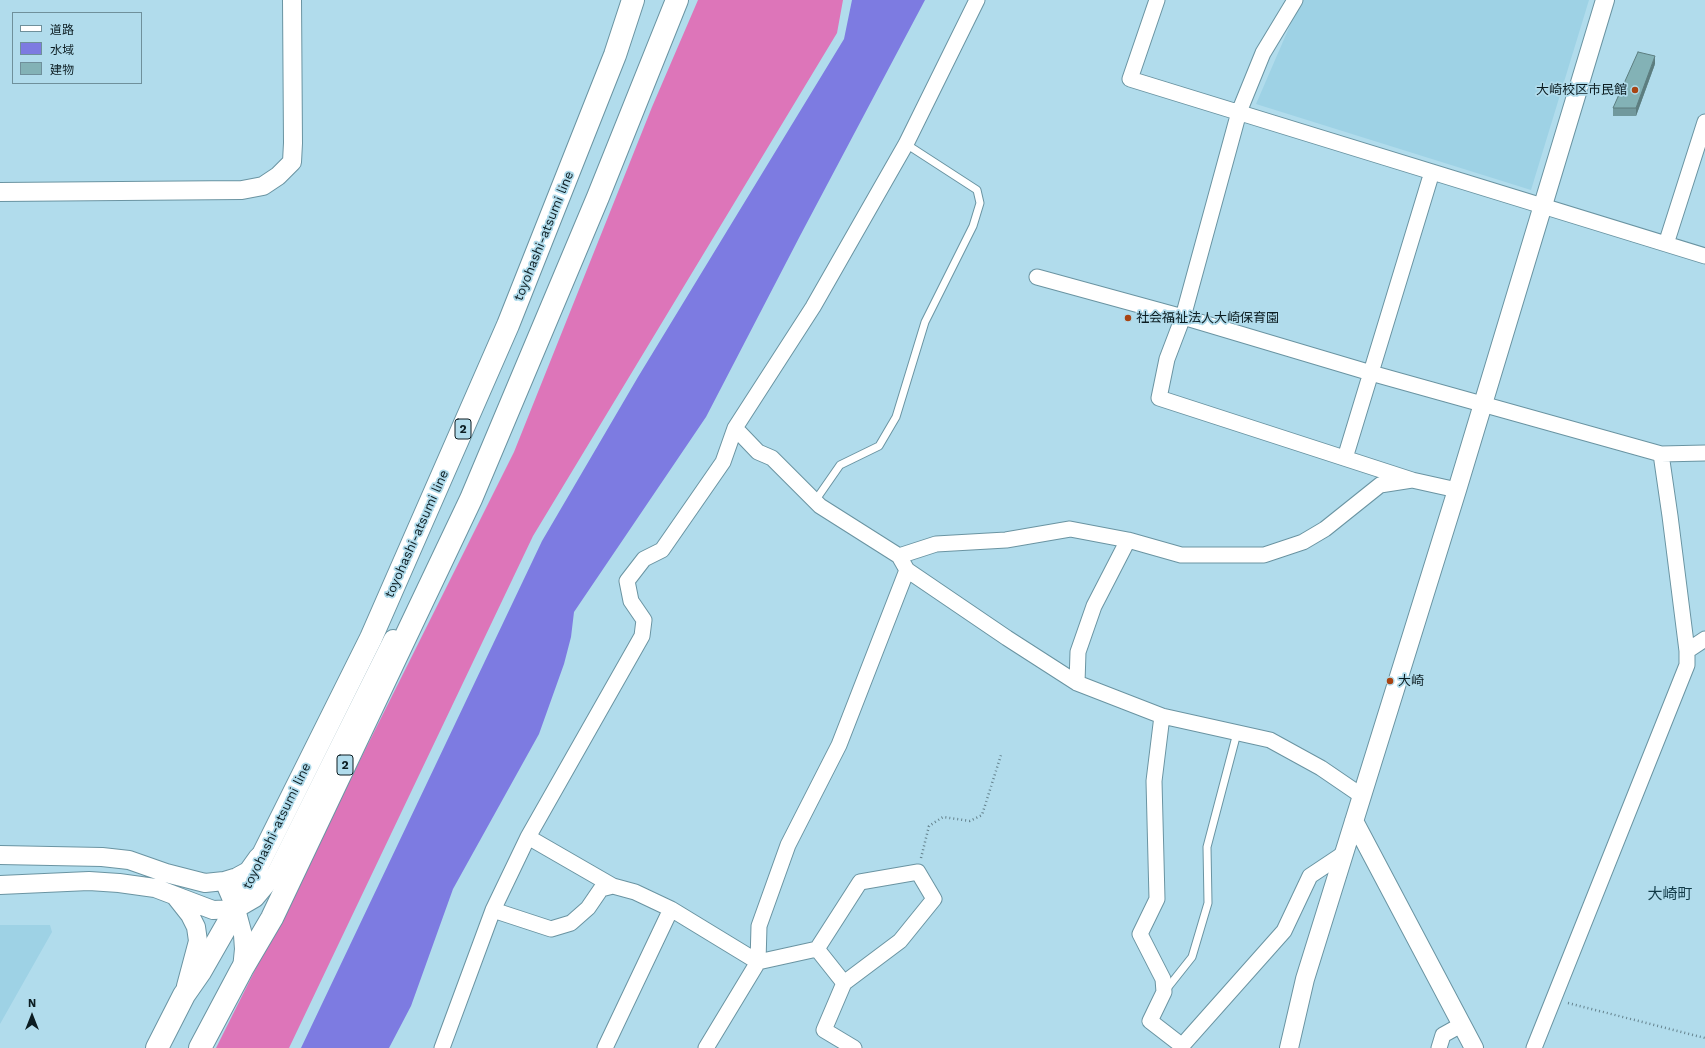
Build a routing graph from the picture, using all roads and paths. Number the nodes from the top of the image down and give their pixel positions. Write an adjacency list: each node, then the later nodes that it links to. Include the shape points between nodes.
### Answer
1 (292, 0): 12 (street, via 292,162 263,186 242,190)
2 (633, 0): 40 (main road, toyohashi-atsumi line / 2, via 615,55 502,340 371,638)
3 (677, 0): 24 (main road, 2, via 598,197)
4 (977, 0): 10 (street)
5 (1157, 0): 8 (street, via 1130,79)
6 (1295, 0): 8 (street, via 1263,53)
7 (1605, 0): 13 (street)
8 (1239, 112): 11 (street); 17 (street)
9 (1705, 122): 14 (street)
10 (906, 144): 20 (street, via 813,307); 27 (lane, via 977,190 980,203 973,226 925,322 896,418 879,446 840,465)
11 (1432, 172): 13 (street); 18 (street)
12 (0, 192)
13 (1542, 206): 14 (street); 19 (street)
14 (1666, 244): 15 (street)
15 (1705, 256)
16 (1037, 277): 17 (street)
17 (1183, 317): 18 (street); 23 (street, via 1167,359 1159,398)
18 (1371, 373): 19 (street); 23 (street)
19 (1482, 405): 22 (street); 26 (street)
20 (735, 428): 27 (street, via 758,452 772,458); 39 (street, via 723,462 662,550 644,559 627,581 631,601 644,620 642,636)
21 (1705, 453): 22 (street)
22 (1661, 454): 32 (street)
23 (1345, 458): 25 (street)
24 (480, 477): 48 (street, via 447,530 276,874 255,898); 53 (main road, 2, via 275,911)
25 (1412, 480): 26 (street); 28 (street, via 1380,485 1326,529 1303,542 1264,555 1181,555)
26 (1457, 490): 37 (street)
27 (815, 501): 29 (street)
28 (1128, 540): 29 (street, via 1070,529 1006,540 936,544); 33 (street, via 1094,606 1078,652)
29 (899, 556): 30 (street)
30 (907, 570): 33 (street); 52 (street, via 839,745 788,845 759,926)
31 (1705, 639): 32 (street)
32 (1687, 651): 57 (street, via 1687,665)
33 (1077, 683): 34 (street)
34 (1162, 716): 35 (street); 55 (street, via 1154,781 1157,899 1140,934 1164,979)
35 (1237, 733): 37 (street, via 1270,740 1321,768); 55 (lane, via 1207,847 1208,903 1192,957)
36 (1001, 755): 43 (path, via 982,815 970,822 942,817 929,826)
37 (1362, 796): 38 (street)
38 (1354, 821): 41 (street); 58 (street)
39 (528, 837): 46 (street); 50 (street)
40 (266, 847): 44 (street, via 248,871); 48 (main road, toyohashi-atsumi line / 2)
41 (1343, 854): 60 (street, via 1310,876 1284,931); 67 (street, via 1305,979)
42 (0, 855): 44 (street, via 129,860 166,873 205,882)
43 (918, 872): 51 (street, via 860,882); 54 (street, via 934,899 900,941)
44 (224, 881): 48 (street)
45 (0, 885): 47 (street, via 89,881 155,888)
46 (613, 886): 49 (street, via 635,892); 50 (street, via 601,889 588,908 571,923 551,929)
47 (173, 894): 48 (street, via 213,910); 56 (street, via 190,915 196,927 198,941)
48 (236, 909): 53 (street, via 244,949); 56 (main road, toyohashi-atsumi line / 2)
49 (671, 909): 52 (street); 64 (street)
50 (493, 910): 63 (street)
51 (817, 949): 52 (street); 54 (street)
52 (758, 962): 65 (street)
53 (242, 969): 62 (main road, 2)
54 (844, 983): 66 (street, via 824,1030)
55 (1164, 992): 60 (street, via 1150,1021)
56 (184, 995): 61 (main road, toyohashi-atsumi line / 2)
57 (1553, 999): 59 (path); 70 (street)
58 (1461, 1025): 68 (street, via 1443,1035); 69 (street)
59 (1705, 1038)
60 (1181, 1047)
61 (157, 1048)
62 (200, 1048)
63 (442, 1048)
64 (605, 1048)
65 (706, 1048)
66 (854, 1048)
67 (1289, 1048)
68 (1439, 1048)
69 (1474, 1048)
70 (1534, 1048)

